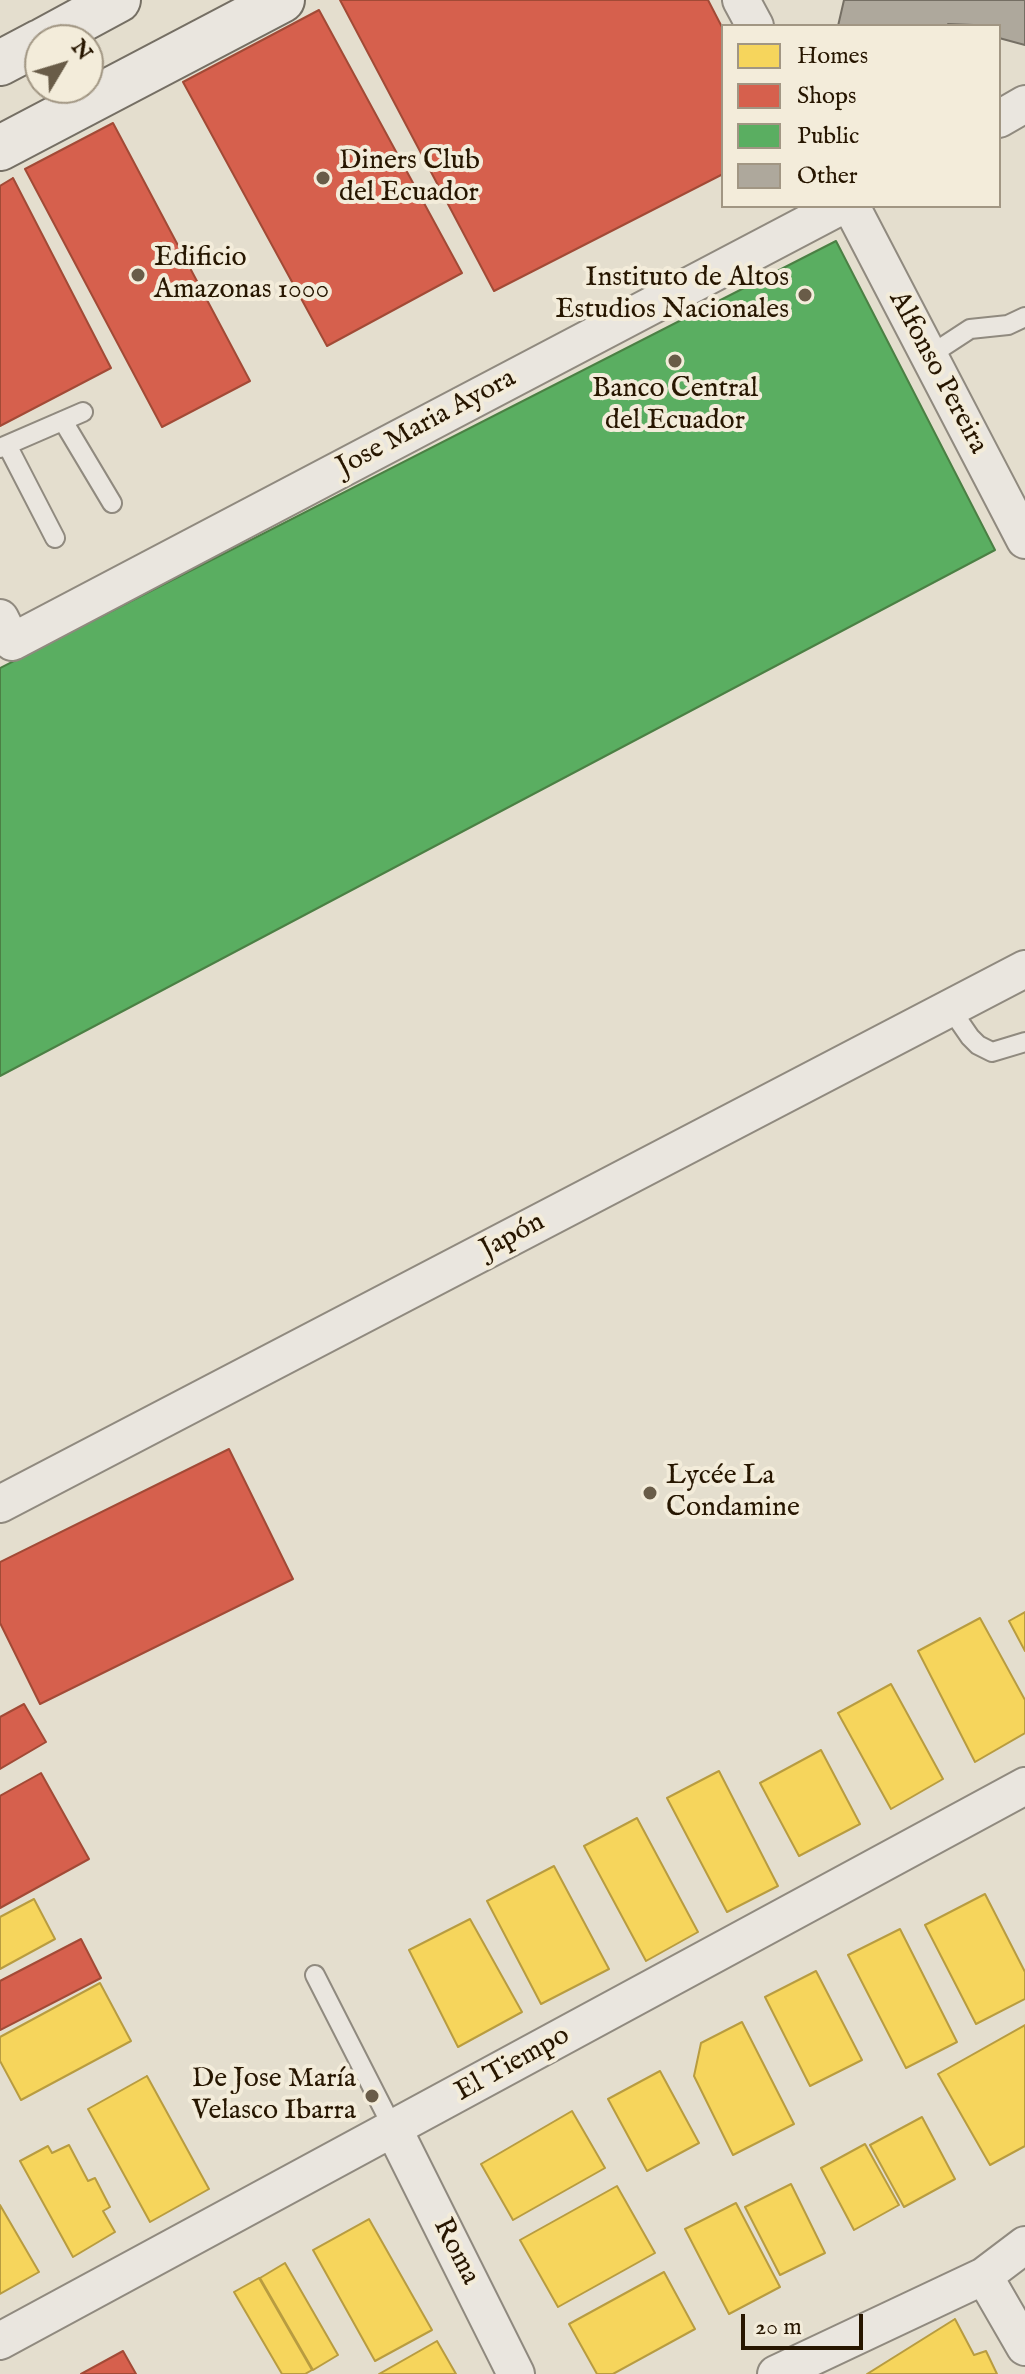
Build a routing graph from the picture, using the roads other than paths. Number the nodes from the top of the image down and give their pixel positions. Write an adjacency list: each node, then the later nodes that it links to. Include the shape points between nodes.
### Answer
1 (118, 0): 4 (main road)
2 (282, 0): 10 (main road)
3 (741, 0): 5 (street)
4 (74, 24)
5 (754, 24)
6 (24, 50): 7 (main road)
7 (0, 63)
8 (1025, 104): 9 (street)
9 (1001, 118)
10 (0, 148)
11 (837, 208): 21 (street, Jose Maria Ayora)
12 (852, 208): 14 (street, Alfonso Pereira)
13 (1025, 317): 14 (lane, via 1008,325 970,329)
14 (927, 353): 19 (street, Alfonso Pereira)
15 (83, 412): 16 (lane)
16 (63, 421): 17 (lane); 18 (lane)
17 (4, 446): 20 (lane)
18 (112, 503)
19 (1020, 518)
20 (55, 538)
21 (6, 630)
22 (1025, 969): 23 (street, Japón)
23 (950, 1008): 24 (lane, via 970,1037 992,1052); 25 (street, Japón)
24 (1025, 1042)
25 (0, 1504)
26 (1025, 1786): 28 (street, El Tiempo)
27 (315, 1975): 28 (lane)
28 (394, 2130): 31 (street, El Tiempo); 33 (street, Roma)
29 (1025, 2245): 30 (street)
30 (984, 2276): 32 (street); 34 (street)
31 (0, 2341)
32 (1025, 2347)
33 (516, 2374)
34 (776, 2374)

